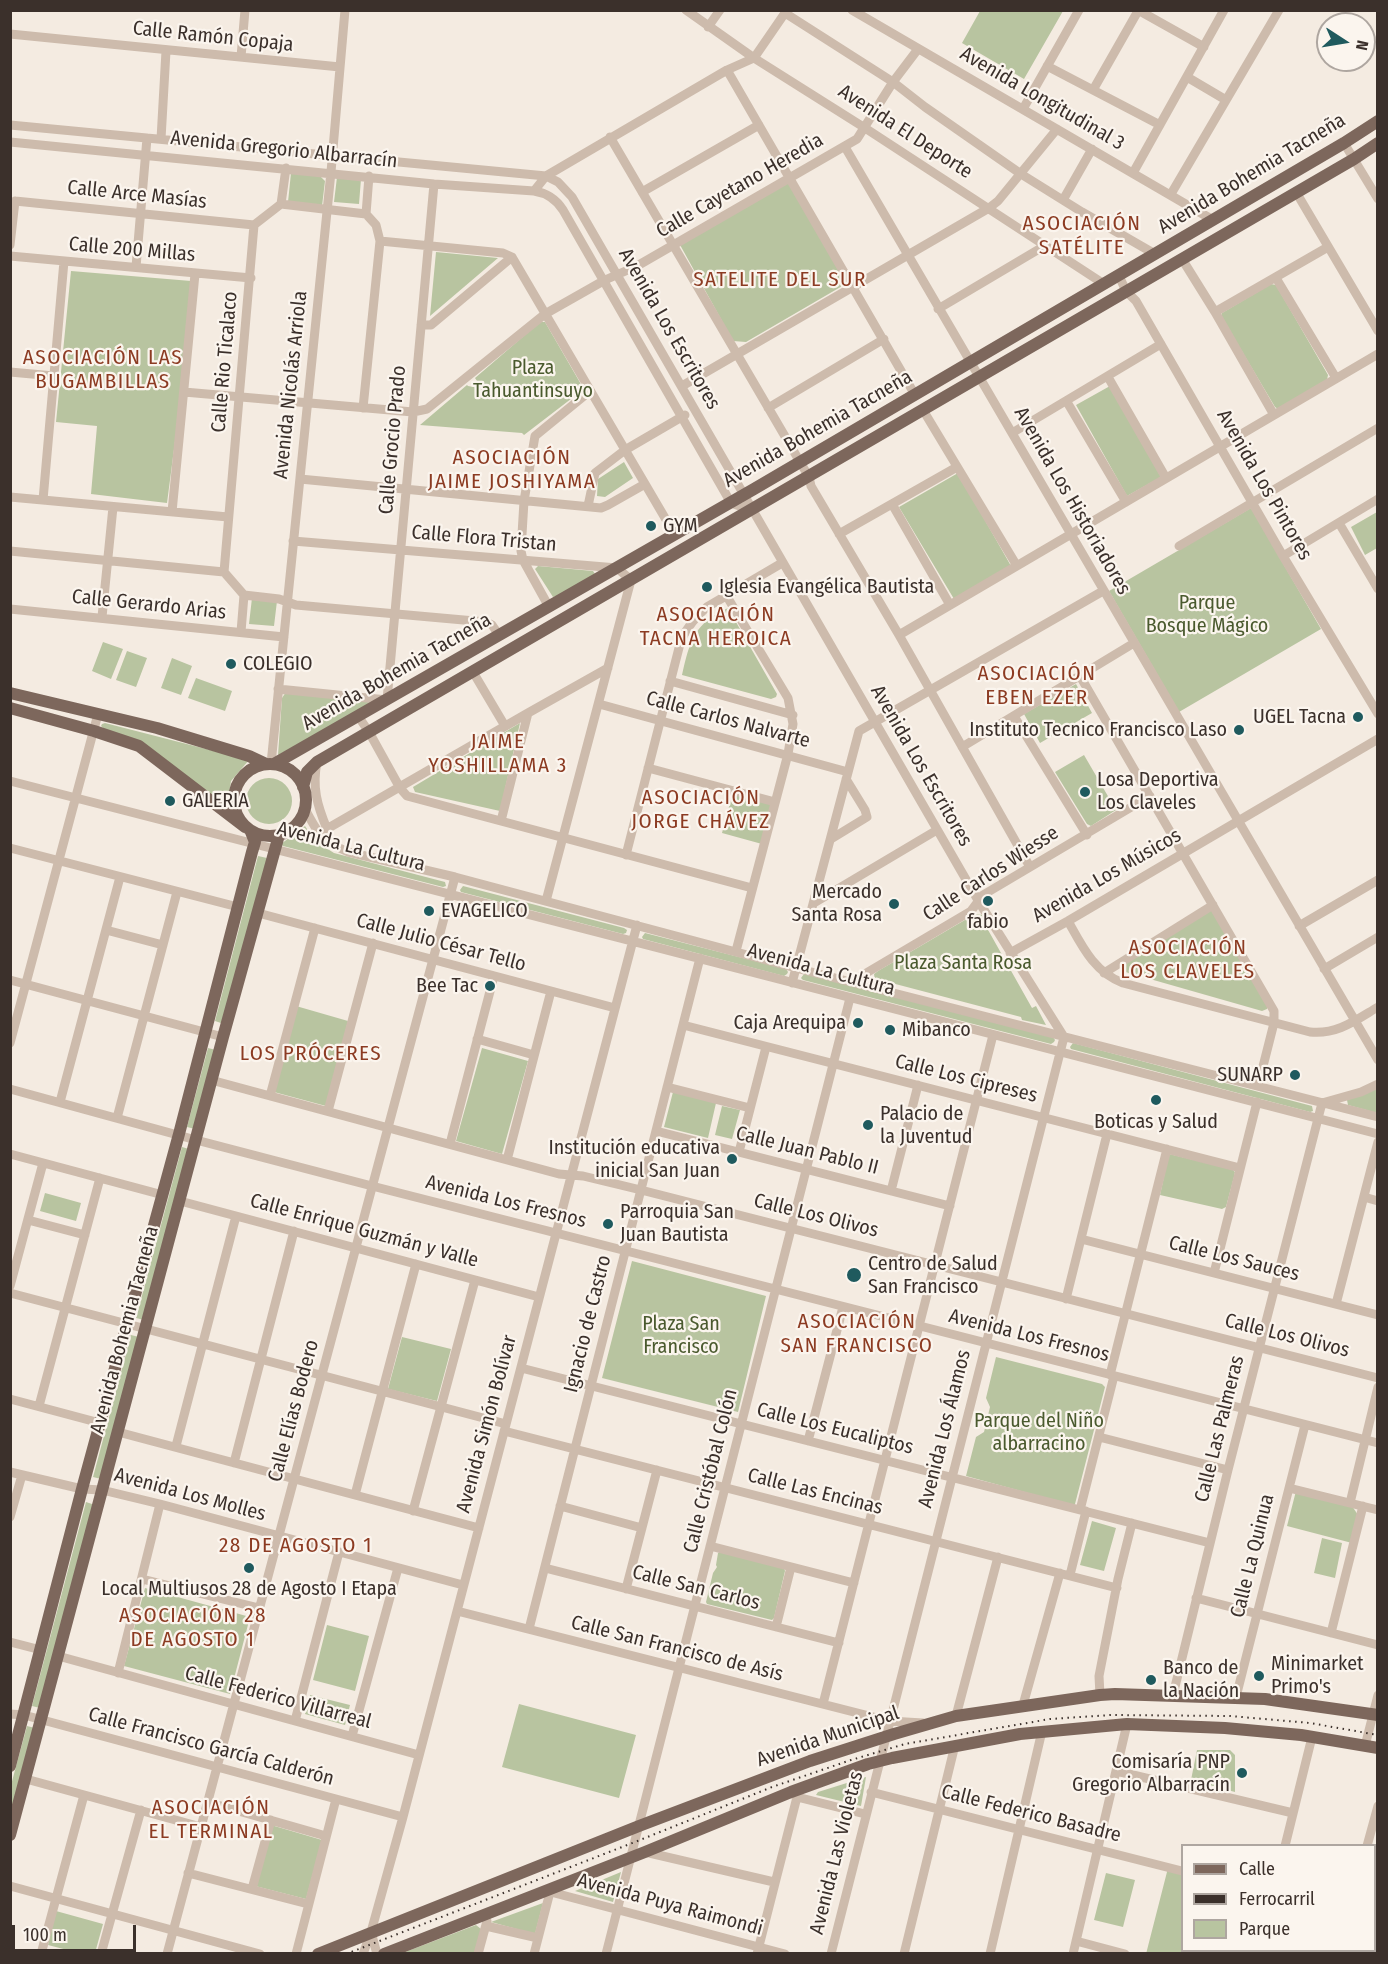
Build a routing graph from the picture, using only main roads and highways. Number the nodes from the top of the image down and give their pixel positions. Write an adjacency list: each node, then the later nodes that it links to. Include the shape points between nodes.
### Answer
1 (1377, 121): 5 (main road, Avenida Bohemia Tacneña, via 731,503)
2 (1377, 143): 6 (main road, Avenida Bohemia Tacneña, via 317,762 307,772)
3 (10, 693): 5 (main road, via 157,728)
4 (10, 708): 7 (main road, via 139,746)
5 (270, 764): 6 (main road, via 292,772); 7 (main road, via 252,768 243,775 233,796 238,818)
6 (303, 787): 8 (main road, via 305,809 295,826)
7 (250, 834): 8 (main road); 11 (main road, Avenida Bohemia Tacneña, via 238,907 206,1032)
8 (278, 842): 12 (main road, Avenida Bohemia Tacneña)
9 (1375, 1715): 13 (main road, Avenida Municipal, via 1236,1697 1100,1695 956,1716 810,1761)
10 (1377, 1748): 14 (main road, Avenida Municipal, via 1222,1728 1127,1724 1042,1731 955,1745 879,1761 548,1891 487,1919)
11 (10, 1766)
12 (10, 1835)
13 (318, 1953)
14 (384, 1953)

